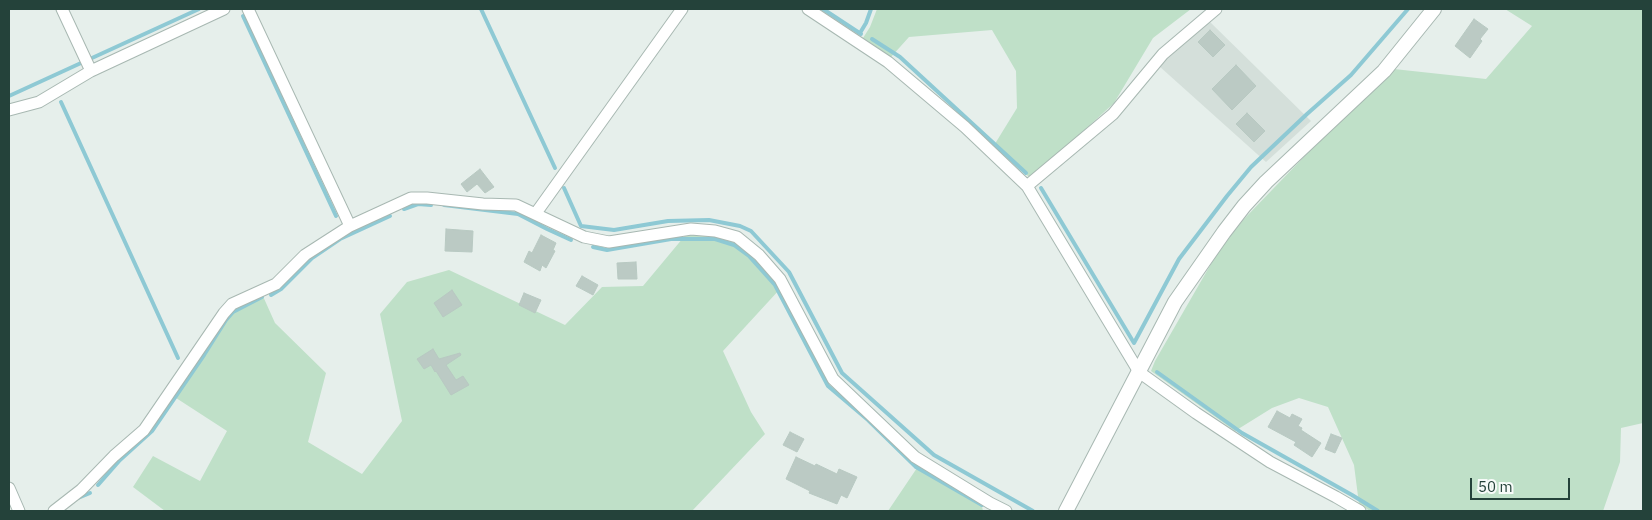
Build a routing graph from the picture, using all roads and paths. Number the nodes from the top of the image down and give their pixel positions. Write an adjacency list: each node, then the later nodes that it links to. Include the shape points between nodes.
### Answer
1 (62, 9): 8 (street)
2 (224, 9): 8 (street)
3 (248, 9): 12 (street)
4 (682, 9): 11 (street)
5 (808, 9): 10 (street, via 888,62 965,127)
6 (1216, 9): 10 (street, via 1163,54 1113,114)
7 (1434, 9): 13 (street, via 1384,71 1314,135 1244,206 1175,302)
8 (91, 71): 9 (street, via 39,102)
9 (9, 110)
10 (1027, 186): 13 (street)
11 (536, 213): 12 (street, via 516,205 411,198); 17 (street, via 584,237 609,242 692,229 737,237 780,279 833,379 915,457)
12 (350, 226): 16 (street, via 305,255 276,284 232,304 144,430)
13 (1139, 372): 18 (street); 19 (street, via 1270,462)
14 (9, 488): 15 (street)
15 (19, 511)
16 (54, 511)
17 (1006, 511)
18 (1066, 511)
19 (1360, 511)

